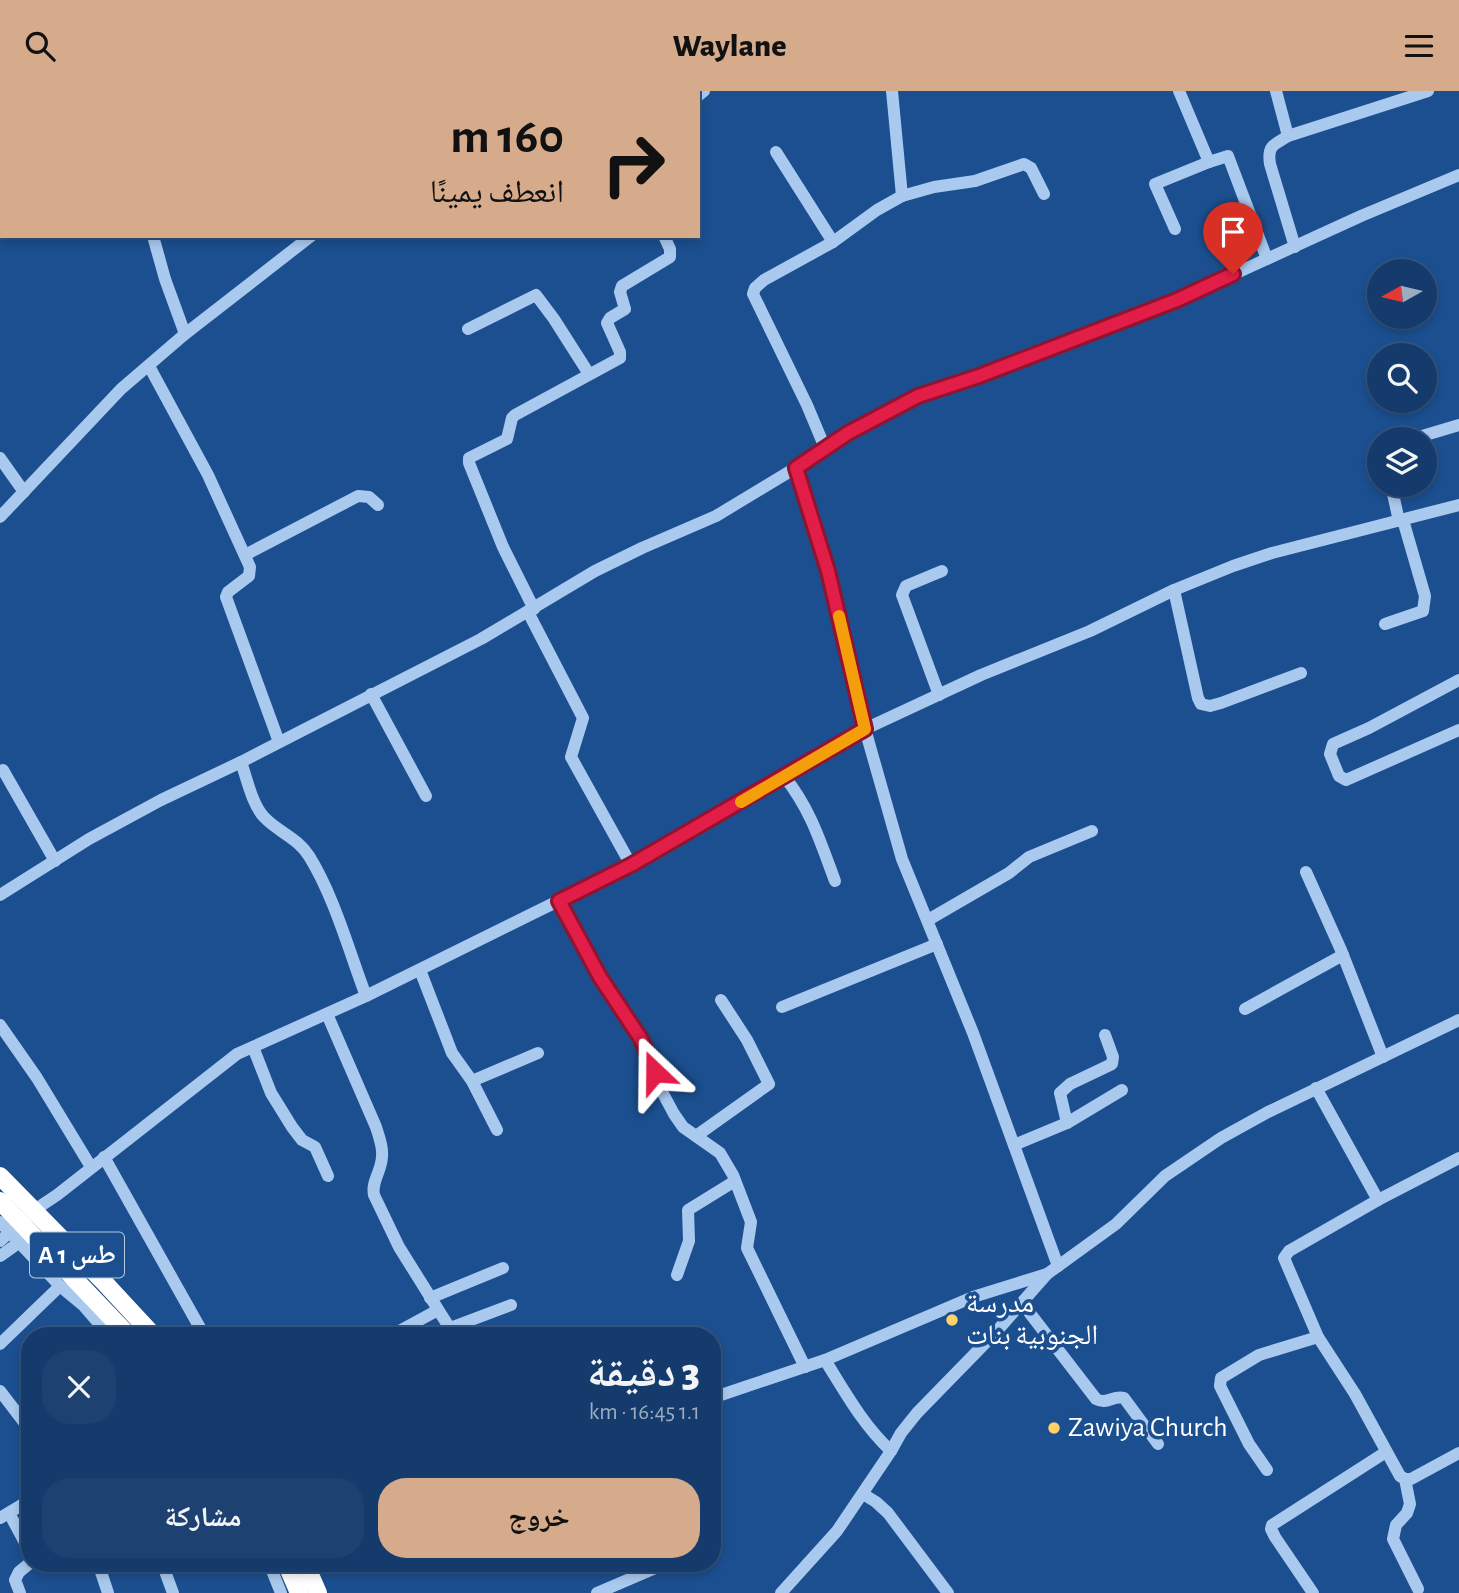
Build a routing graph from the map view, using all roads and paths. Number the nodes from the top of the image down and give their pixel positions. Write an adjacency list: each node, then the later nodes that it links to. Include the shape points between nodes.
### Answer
1 (892, 91): 10 (street)
2 (1179, 91): 7 (street)
3 (1276, 91): 5 (street)
4 (1428, 91): 5 (street)
5 (1289, 136): 16 (street, via 1271,146 1268,153)
6 (776, 152): 15 (street)
7 (1209, 162): 11 (street, via 1155,184); 17 (street, via 1228,156)
8 (1459, 174): 16 (street)
9 (1044, 194): 10 (street, via 1031,168 1024,165)
10 (902, 196): 15 (street)
11 (1175, 229)
12 (154, 238): 19 (street)
13 (308, 238): 19 (street)
14 (665, 238): 21 (street, via 670,257 622,286 625,309 607,323 620,358)
15 (833, 243): 24 (street, via 764,280 754,294)
16 (1295, 247): 17 (street)
17 (1267, 259): 24 (street, via 1177,300 918,396)
18 (468, 329): 21 (street, via 536,295)
19 (185, 334): 20 (street)
20 (149, 366): 27 (street, via 88,422); 33 (street)
21 (589, 374): 36 (street, via 516,415 507,439 468,461)
22 (1459, 425): 23 (street)
23 (1437, 432)
24 (825, 448): 26 (street)
25 (0, 458): 27 (street)
26 (796, 468): 36 (street, via 716,516 595,571); 42 (street, via 828,571)
27 (24, 492): 31 (street)
28 (1394, 497): 32 (street)
29 (378, 505): 33 (street, via 369,497 358,496)
30 (1459, 505): 32 (street)
31 (0, 517)
32 (1401, 521): 35 (street, via 1272,553); 37 (street, via 1425,605 1415,615)
33 (245, 555): 44 (street, via 249,576 226,597)
34 (942, 572): 41 (street, via 906,586 902,595)
35 (1174, 590): 38 (street, via 1201,705 1221,703); 41 (street)
36 (531, 610): 40 (street); 51 (street, via 583,718 571,757)
37 (1385, 624)
38 (1301, 673)
39 (1459, 680): 43 (street, via 1333,744 1330,754 1339,776 1346,780)
40 (371, 694): 44 (street); 48 (street)
41 (939, 695): 42 (street)
42 (865, 729): 47 (street); 56 (street, via 902,859)
43 (1459, 730)
44 (279, 742): 45 (street)
45 (241, 762): 50 (street, via 161,800); 60 (street, via 260,811 308,854)
46 (3, 770): 50 (street)
47 (784, 776): 51 (street); 53 (street, via 809,813)
48 (426, 796)
49 (1092, 831): 56 (street, via 1029,857)
50 (55, 861): 54 (street)
51 (631, 865): 55 (street)
52 (1306, 872): 58 (street)
53 (835, 881)
54 (0, 895)
55 (559, 901): 59 (street); 76 (street, via 600,977 641,1039 674,1114)
56 (928, 920): 57 (street)
57 (937, 944): 62 (street); 77 (street)
58 (1343, 955): 63 (street); 70 (street)
59 (420, 971): 60 (street); 71 (street, via 452,1053)
60 (366, 996): 64 (street)
61 (721, 1000): 76 (street, via 769,1084)
62 (782, 1007)
63 (1245, 1009)
64 (327, 1014): 68 (street); 94 (street, via 381,1145 374,1195)
65 (1459, 1020): 70 (street)
66 (0, 1025): 80 (street)
67 (1105, 1035): 74 (street, via 1112,1064 1060,1093)
68 (253, 1047): 78 (street, via 237,1054); 82 (street, via 278,1104 302,1140 318,1152)
69 (538, 1053): 71 (street)
70 (1383, 1057): 72 (street)
71 (472, 1081): 75 (street)
72 (1316, 1088): 84 (street); 89 (street, via 1189,1159 1116,1224)
73 (1122, 1090): 74 (street)
74 (1067, 1123): 77 (street)
75 (496, 1131)
76 (696, 1136): 83 (street, via 720,1153)
77 (1014, 1145): 89 (street)
78 (104, 1157): 80 (street); 101 (street)
79 (1459, 1158): 84 (street)
80 (91, 1167): 87 (street)
81 (0, 1176): 87 (highway, A 1 طس)
82 (328, 1176)
83 (736, 1181): 92 (street, via 688,1210 689,1241); 108 (street, via 751,1221 747,1248)
84 (1378, 1200): 105 (street, via 1285,1254)
85 (0, 1201): 87 (highway, A 1 طس)
86 (0, 1222): 87 (street)
87 (23, 1229): 88 (street); 93 (street); 99 (highway, A 1 طس); 100 (highway, A 1 طس, via 102,1280)
88 (0, 1256)
89 (1058, 1266): 91 (street)
90 (503, 1268): 94 (street)
91 (1047, 1274): 95 (street); 107 (street, via 936,1311)
92 (677, 1275)
93 (60, 1286): 98 (street); 106 (street)
94 (430, 1298): 97 (street)
95 (1022, 1303): 112 (street, via 1096,1399 1124,1398); 113 (street, via 917,1413)
96 (511, 1305): 104 (street)
97 (438, 1310): 102 (street); 103 (street)
98 (102, 1327)
99 (120, 1327)
100 (146, 1327)
101 (200, 1327)
102 (407, 1327)
103 (449, 1327)
104 (463, 1327)
105 (1318, 1337): 114 (street); 116 (street, via 1259,1355 1219,1382)
106 (0, 1344)
107 (825, 1360): 108 (street); 113 (street, via 856,1410)
108 (805, 1367): 110 (street)
109 (0, 1391): 111 (street)
110 (721, 1395)
111 (21, 1418)
112 (1158, 1444)
113 (891, 1451): 118 (street)
114 (1386, 1452): 117 (street); 139 (street, via 1272,1525 1275,1537)
115 (1457, 1459): 117 (street)
116 (1267, 1470)
117 (1405, 1479): 129 (street, via 1410,1504 1393,1539)
118 (863, 1494): 137 (street, via 837,1531); 138 (street, via 888,1513)
119 (21, 1506): 120 (street)
120 (5, 1516): 121 (street)
121 (21, 1539)
122 (21, 1570): 130 (street, via 15,1580)
123 (100, 1572): 131 (street)
124 (165, 1572): 132 (street)
125 (273, 1572): 133 (street)
126 (290, 1572): 134 (highway)
127 (309, 1572): 135 (highway)
128 (646, 1572): 136 (street)
129 (1418, 1589)
130 (20, 1593)
131 (108, 1593)
132 (173, 1593)
133 (281, 1593)
134 (299, 1593)
135 (318, 1593)
136 (597, 1593)
137 (781, 1593)
138 (948, 1593)
139 (1313, 1593)

